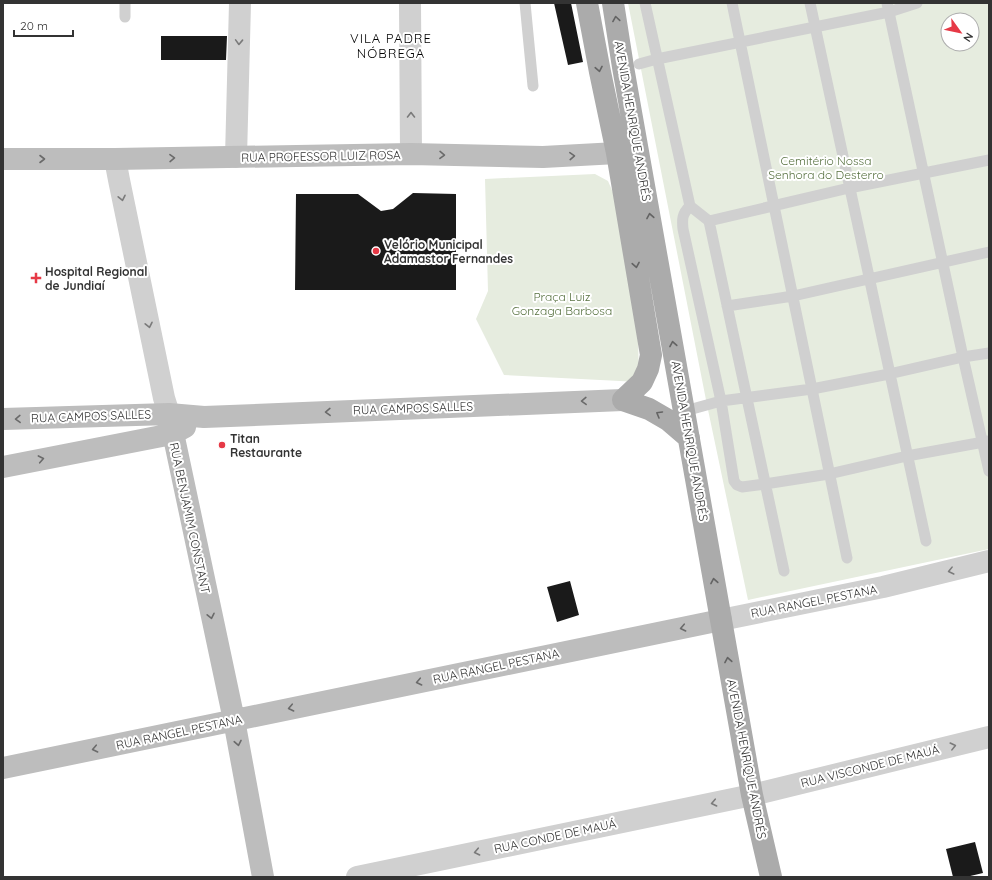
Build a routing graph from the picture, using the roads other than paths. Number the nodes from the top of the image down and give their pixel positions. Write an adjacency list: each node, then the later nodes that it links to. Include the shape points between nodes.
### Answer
1 (125, 3): 12 (lane)
2 (240, 3): 20 (street, one-way to 20)
3 (410, 3): 19 (street, one-way to 3)
4 (525, 3): 17 (lane)
5 (587, 3): 18 (main road, AVENIDA HENRIQUE ANDRÉS, one-way to 18, via 600,72)
6 (613, 3): 18 (main road, AVENIDA HENRIQUE ANDRÉS, one-way to 6)
7 (645, 3): 15 (lane)
8 (732, 3): 14 (lane)
9 (810, 3): 13 (lane)
10 (917, 3): 11 (lane)
11 (888, 8): 13 (lane); 24 (lane)
12 (126, 17)
13 (815, 28): 14 (lane); 25 (lane)
14 (741, 43): 15 (lane); 27 (lane)
15 (657, 59): 16 (lane); 26 (lane)
16 (639, 64)
17 (533, 86)
18 (628, 151): 19 (main road, RUA PROFESSOR LUIZ ROSA, one-way to 18, via 543,158); 39 (main road, AVENIDA HENRIQUE ANDRÉS, one-way to 39, via 651,355 642,382); 41 (main road, AVENIDA HENRIQUE ANDRÉS, one-way to 18)
19 (411, 154): 20 (main road, RUA PROFESSOR LUIZ ROSA)
20 (236, 158): 22 (main road, RUA PROFESSOR LUIZ ROSA, one-way to 20)
21 (3, 159): 22 (main road, RUA PROFESSOR LUIZ ROSA, one-way to 22)
22 (116, 159): 43 (street, RUA BENJAMIM CONSTANT, one-way to 43)
23 (989, 160): 24 (lane)
24 (924, 174): 25 (lane); 30 (lane)
25 (849, 188): 27 (lane); 31 (lane)
26 (690, 206): 28 (lane); 40 (lane, via 684,212 682,229)
27 (774, 206): 28 (lane); 32 (lane)
28 (709, 221): 33 (lane)
29 (989, 252): 30 (lane)
30 (943, 264): 31 (lane); 35 (lane)
31 (869, 280): 32 (lane); 36 (lane)
32 (793, 296): 33 (lane); 37 (lane)
33 (727, 306): 38 (lane)
34 (989, 353): 35 (lane)
35 (963, 357): 36 (lane); 45 (lane)
36 (889, 374): 37 (lane); 46 (lane)
37 (812, 389): 38 (lane); 49 (lane)
38 (746, 397): 40 (lane); 50 (lane)
39 (623, 400): 43 (main road, RUA CAMPOS SALLES, one-way to 43, via 204,417); 44 (main road, one-way to 39, via 650,409)
40 (721, 401): 41 (lane); 50 (lane, via 734,481 742,487)
41 (685, 411): 44 (main road, AVENIDA HENRIQUE ANDRÉS)
42 (3, 419): 43 (main road, RUA CAMPOS SALLES, one-way to 42)
43 (171, 424): 47 (main road, one-way to 43); 56 (main road, RUA BENJAMIM CONSTANT, one-way to 56)
44 (689, 438): 55 (main road, AVENIDA HENRIQUE ANDRÉS, one-way to 44)
45 (986, 442): 46 (lane); 48 (lane)
46 (906, 456): 49 (lane); 51 (lane)
47 (3, 467)
48 (989, 471)
49 (829, 474): 50 (lane); 52 (lane)
50 (765, 484): 54 (lane)
51 (926, 541)
52 (847, 558)
53 (989, 561): 55 (street, RUA RANGEL PESTANA, one-way to 55, via 883,587)
54 (784, 571)
55 (721, 620): 56 (main road, RUA RANGEL PESTANA, one-way to 56); 59 (main road, AVENIDA HENRIQUE ANDRÉS, one-way to 55)
56 (234, 720): 58 (main road, RUA RANGEL PESTANA, one-way to 58); 60 (main road, RUA BENJAMIM CONSTANT, one-way to 60)
57 (989, 737): 59 (street, RUA VISCONDE DE MAUÁ, one-way to 57)
58 (3, 768)
59 (752, 795): 61 (street, RUA CONDE DE MAUÁ, one-way to 61); 62 (main road, AVENIDA HENRIQUE ANDRÉS)
60 (263, 877)
61 (357, 877)
62 (771, 877)

